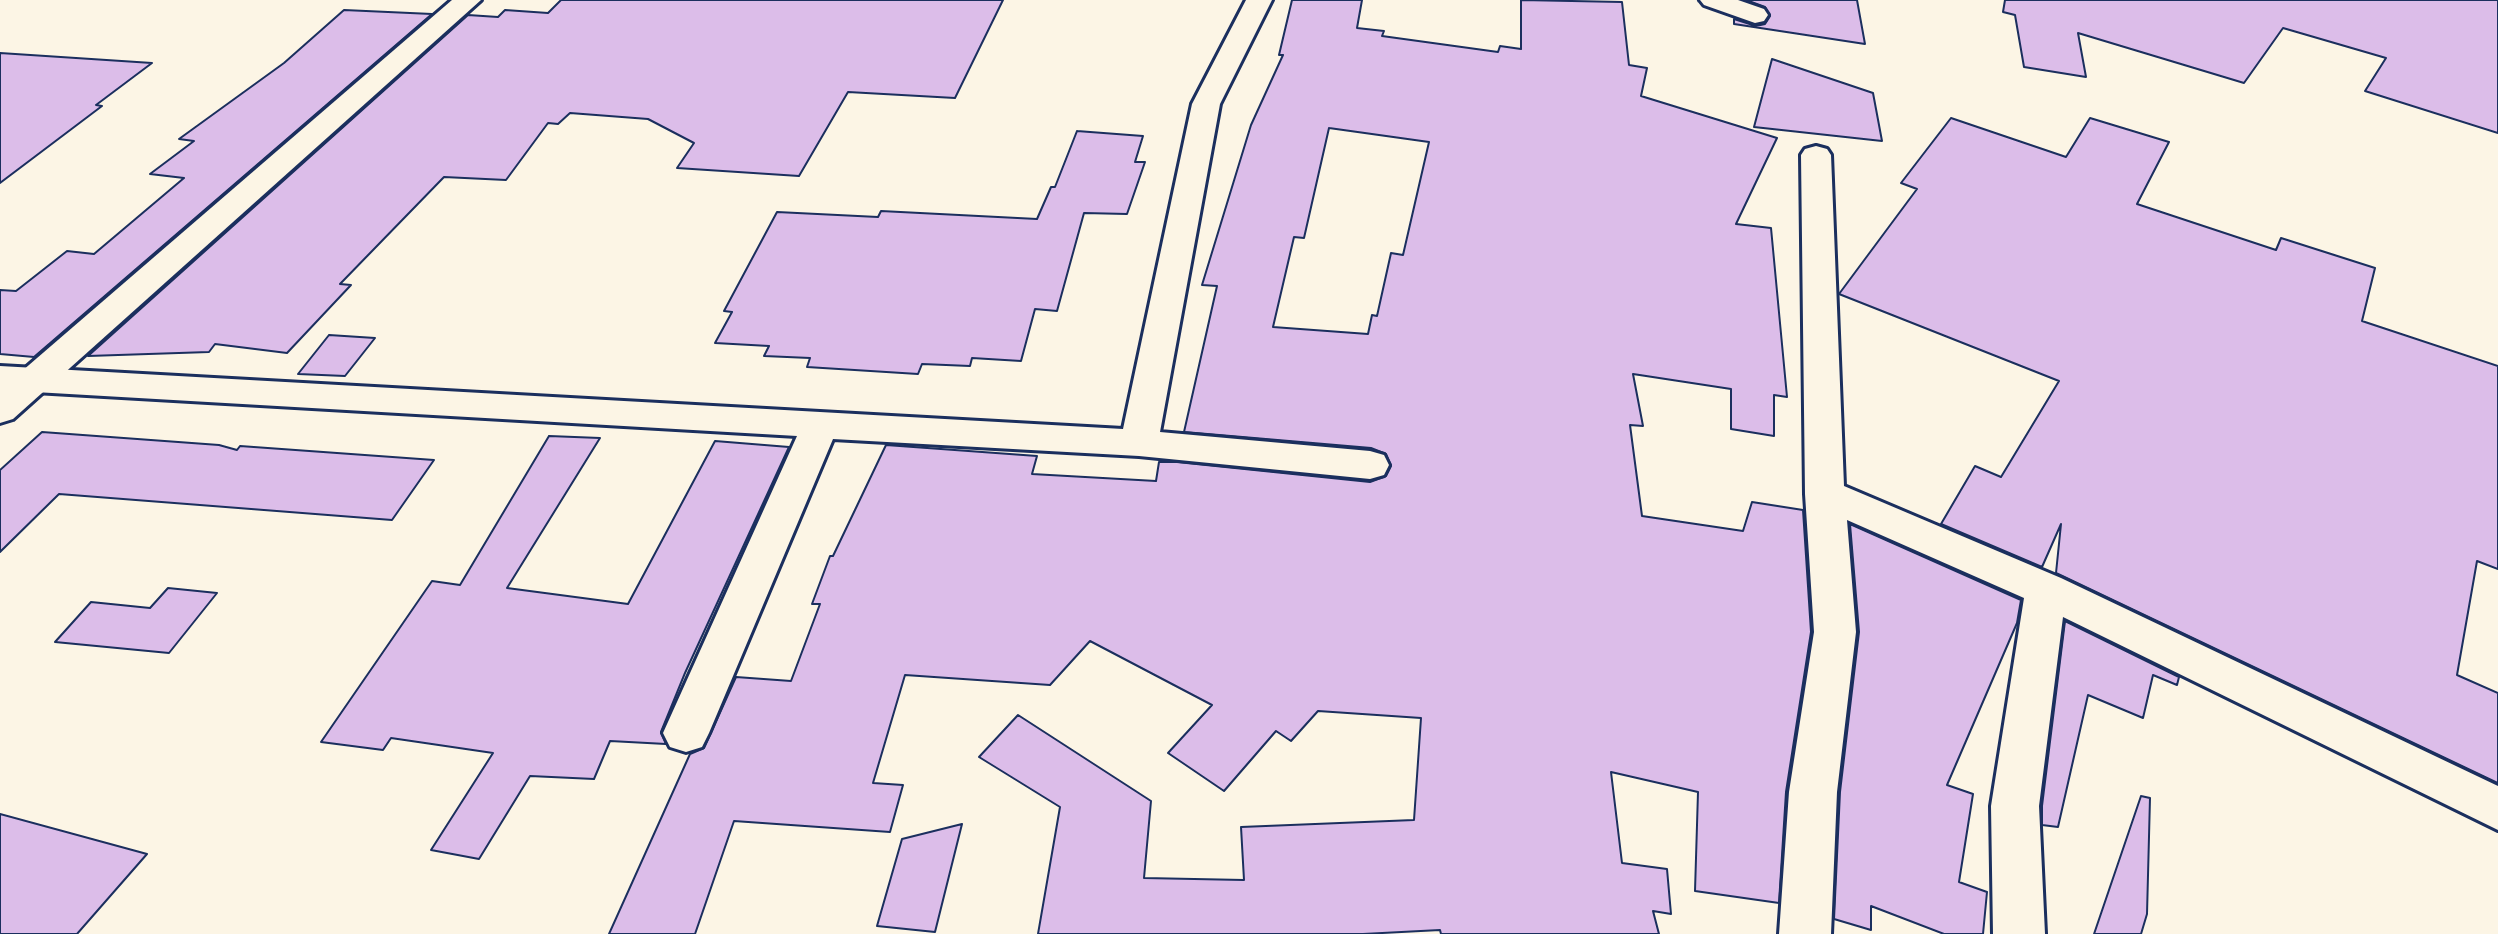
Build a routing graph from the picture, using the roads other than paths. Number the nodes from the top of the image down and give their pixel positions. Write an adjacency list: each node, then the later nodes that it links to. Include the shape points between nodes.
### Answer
1 (468, 0): 6 (street)
2 (1259, 0): 9 (street, via 1206,104)
3 (1713, 0): 4 (street)
4 (1755, 15)
5 (1816, 155): 11 (street)
6 (16, 379): 7 (street); 8 (street)
7 (0, 410)
8 (820, 426): 9 (street); 13 (street)
9 (1139, 443): 10 (street)
10 (1370, 465)
11 (1825, 494): 12 (street); 15 (street, via 1835,632 1813,792)
12 (2046, 590): 14 (street); 16 (street, via 2014,806)
13 (685, 733)
14 (2498, 810)
15 (1805, 934)
16 (2020, 934)

